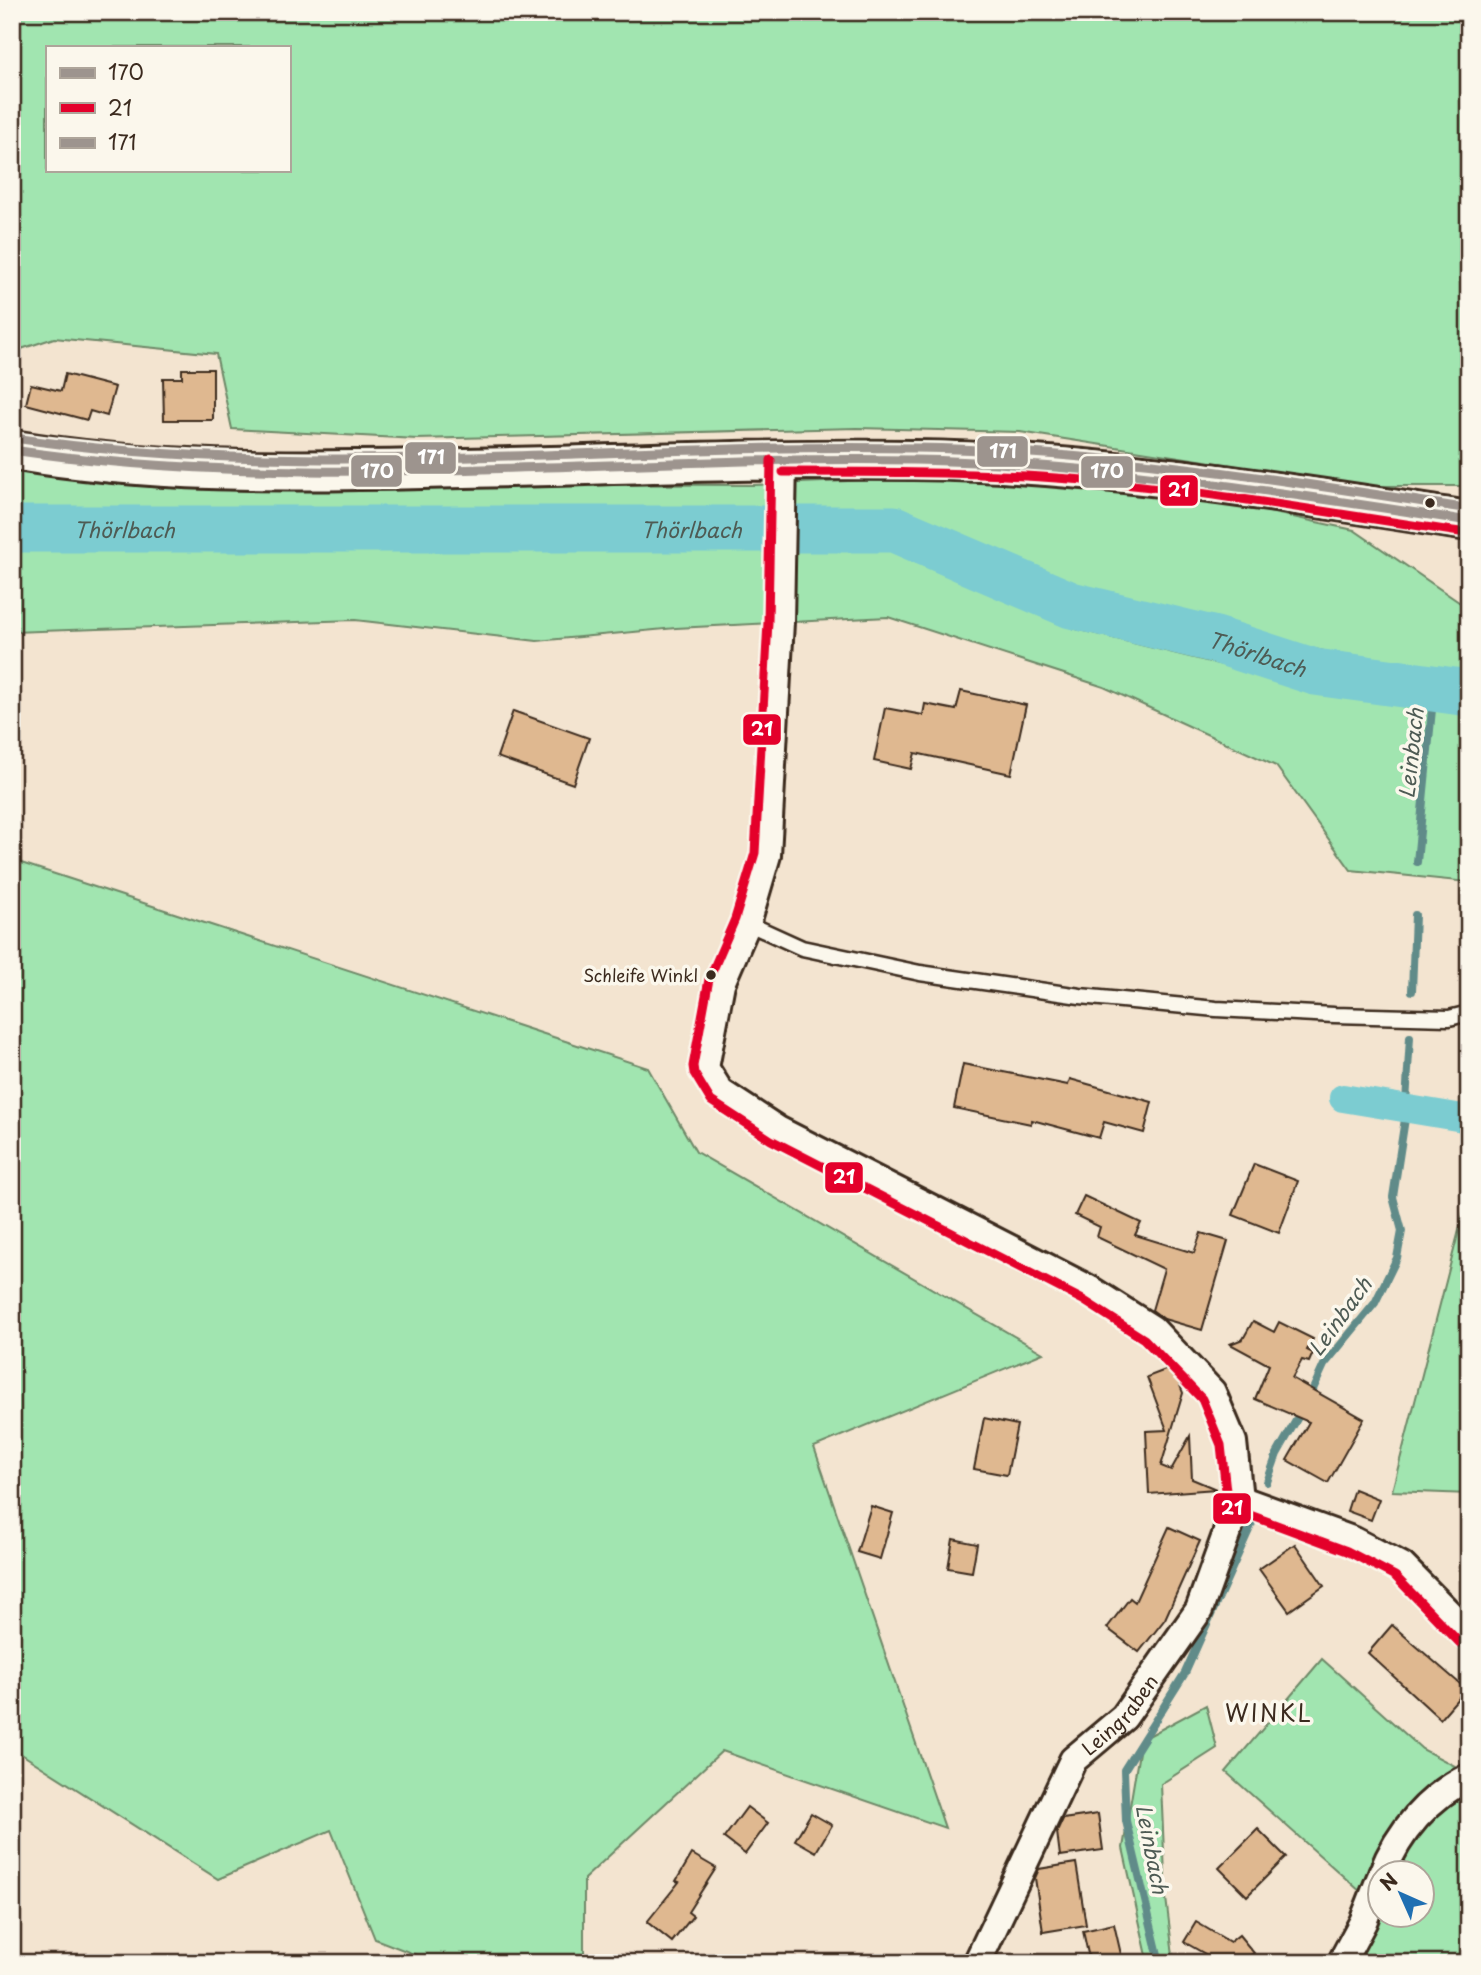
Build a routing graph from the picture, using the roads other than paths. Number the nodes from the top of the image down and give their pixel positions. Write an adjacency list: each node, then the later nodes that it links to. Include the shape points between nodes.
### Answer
1 (12, 450): 2 (main road, via 83,462 233,470)
2 (783, 467): 3 (main road, via 917,460 1045,465); 4 (street, via 767,855)
3 (1469, 521)
4 (747, 923): 5 (lane, via 802,948 920,973 1080,996 1321,1015 1449,1018); 6 (street, via 722,983 705,1068 720,1092 778,1130 1089,1289 1152,1329 1212,1392 1233,1442)
5 (1469, 1013)
6 (1239, 1499): 7 (street, via 1352,1540 1402,1566); 11 (street, Leingraben, via 1199,1610 1124,1717 1073,1760)
7 (1469, 1634)
8 (1469, 1777): 9 (street, via 1444,1789 1421,1811)
9 (1387, 1860)
10 (1366, 1914): 12 (street)
11 (977, 1963)
12 (1341, 1963)

